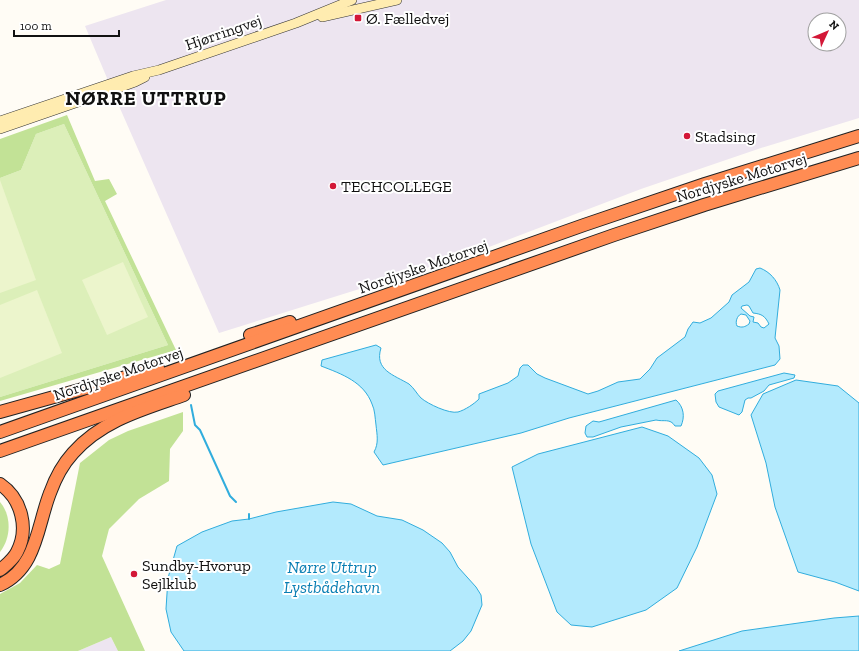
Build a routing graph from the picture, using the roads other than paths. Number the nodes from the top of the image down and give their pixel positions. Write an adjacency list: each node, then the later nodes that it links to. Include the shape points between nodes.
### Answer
1 (352, 0): 3 (main road, Hjørringvej)
2 (397, 0): 3 (main road, Hjørringvej)
3 (296, 23): 4 (main road, Hjørringvej)
4 (159, 70): 5 (main road, Hjørringvej, via 133,76); 6 (main road, Hjørringvej, via 135,82)
5 (0, 121)
6 (0, 129)
7 (859, 136): 10 (highway, Nordjyske Motorvej, via 705,184)
8 (859, 158): 9 (highway, Nordjyske Motorvej, via 674,215)
9 (452, 292): 13 (highway, Nordjyske Motorvej); 16 (highway, via 286,358 130,414 103,427 81,444 64,465 50,492 30,556 18,573)
10 (359, 305): 11 (highway, via 274,326 152,370); 12 (highway, Nordjyske Motorvej)
11 (0, 412)
12 (0, 432)
13 (0, 451)
14 (0, 484): 15 (highway, via 15,498 21,510 23,525 22,539 16,553)
15 (0, 570)
16 (0, 585)

